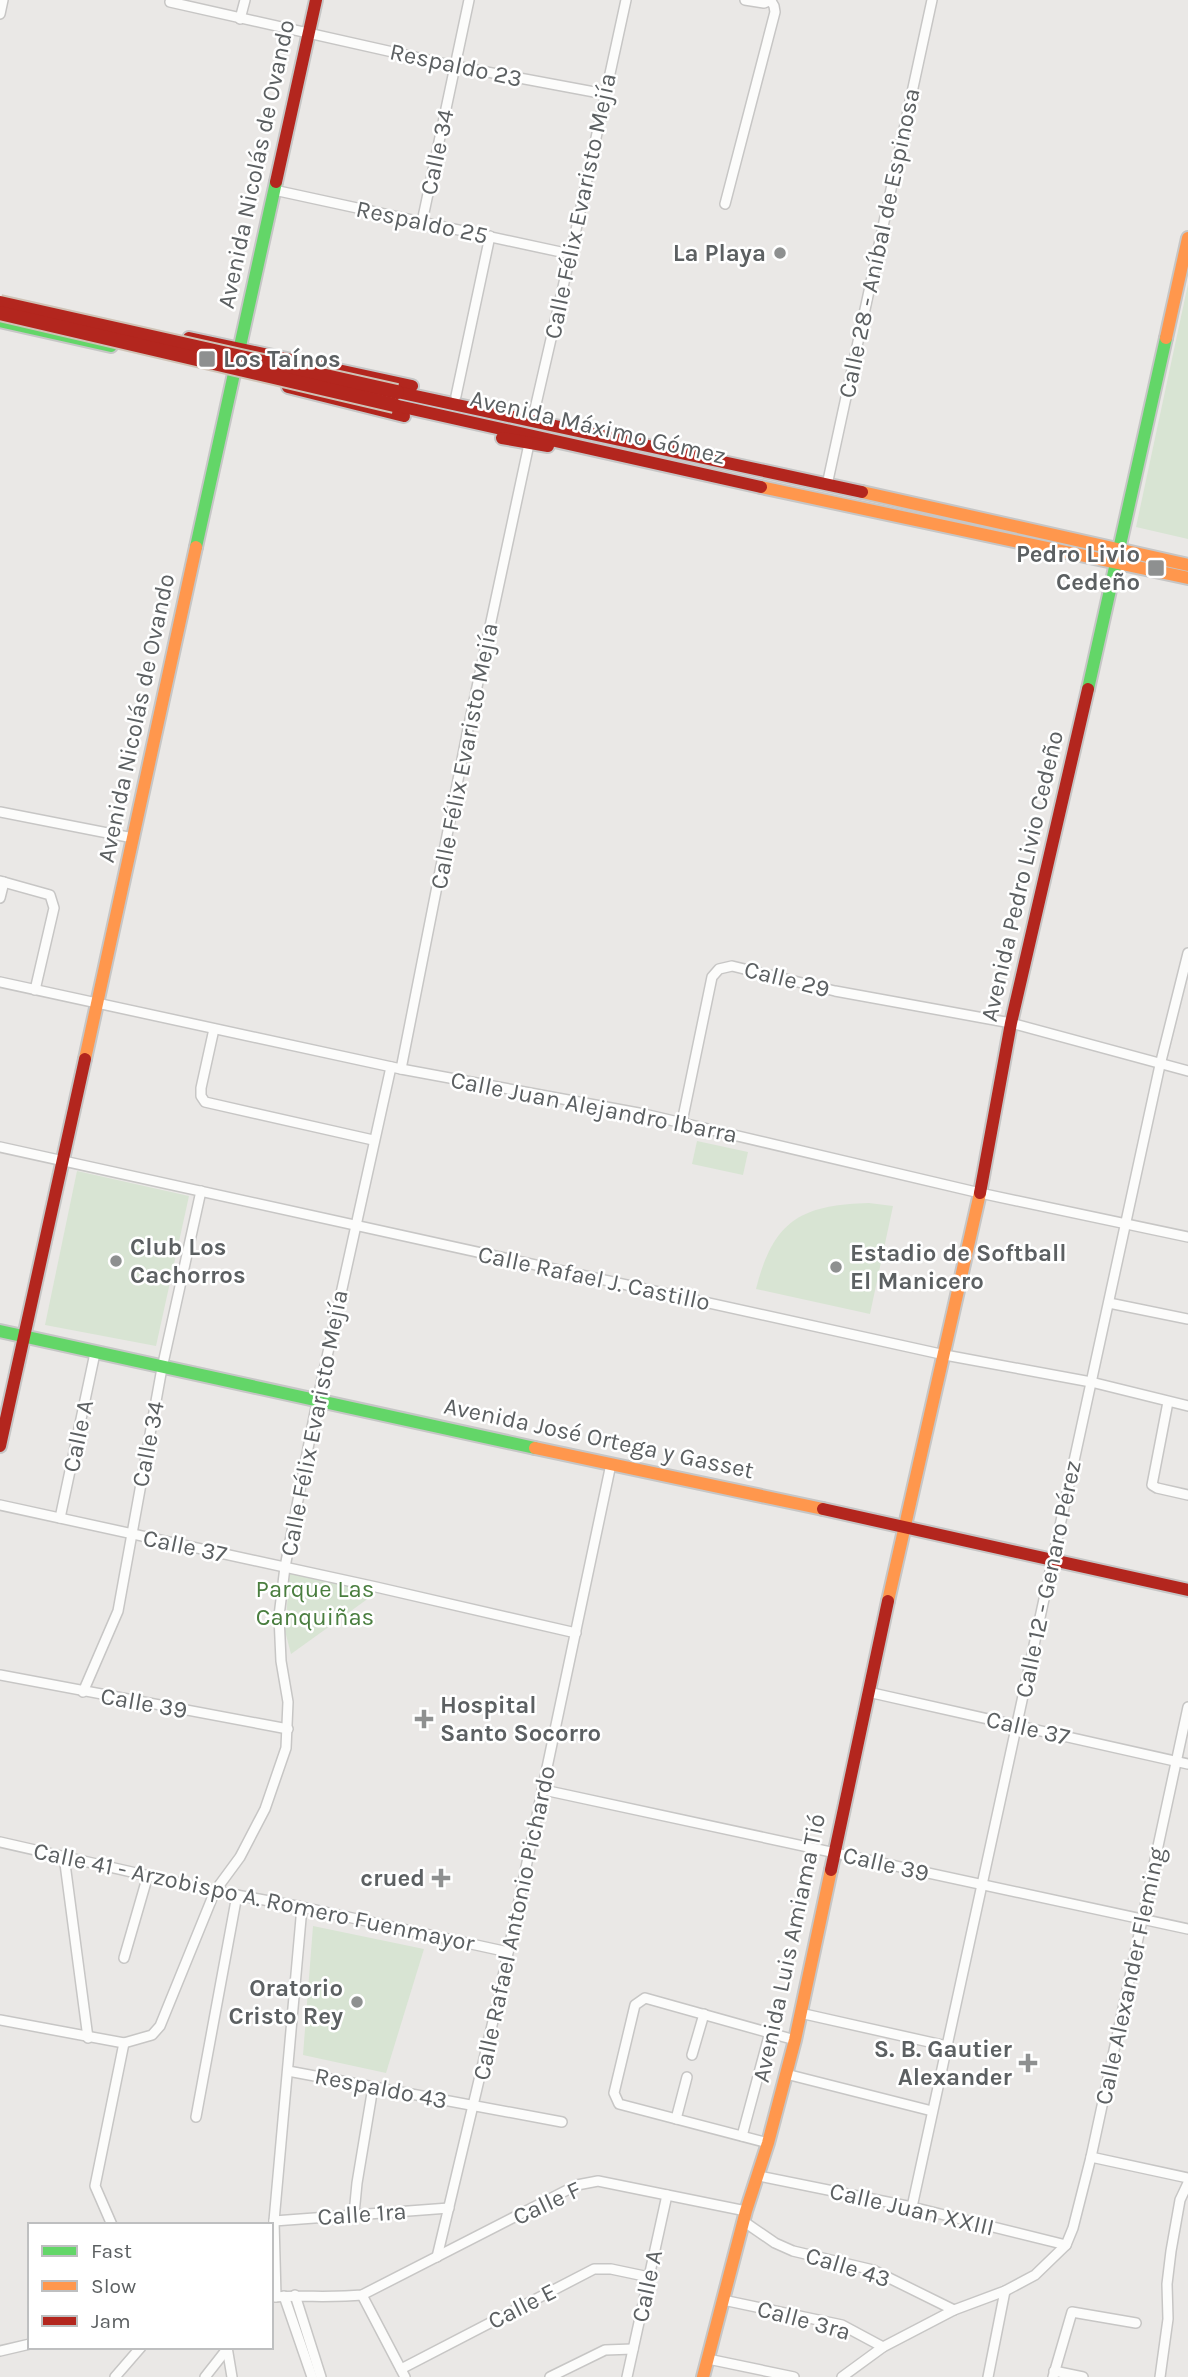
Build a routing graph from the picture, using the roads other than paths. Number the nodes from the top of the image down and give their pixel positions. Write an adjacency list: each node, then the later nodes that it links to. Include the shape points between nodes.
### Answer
1 (245, 0): 10 (street)
2 (316, 0): 11 (main road, Avenida Nicolás de Ovando)
3 (469, 0): 12 (street, Calle 34)
4 (626, 0): 13 (street, Calle Félix Evaristo Mejía)
5 (745, 0): 6 (street, via 764,4)
6 (771, 0): 15 (street, via 775,12)
7 (932, 0): 32 (street, Calle 28 - Aníbal de Espinosa)
8 (170, 2): 9 (street, Respaldo 23)
9 (189, 3): 10 (street, Respaldo 23)
10 (240, 19): 11 (street, Respaldo 23)
11 (308, 33): 12 (street, Respaldo 23); 14 (main road, Avenida Nicolás de Ovando)
12 (455, 66): 13 (street, Respaldo 23); 16 (street, Calle 34)
13 (605, 94): 19 (street, Calle Félix Evaristo Mejía)
14 (274, 190): 16 (street, Respaldo 25); 24 (main road, Avenida Nicolás de Ovando)
15 (724, 204)
16 (422, 222): 17 (street, Respaldo 25)
17 (490, 236): 19 (street, Respaldo 25); 26 (street)
18 (1188, 239): 33 (main road, Avenida Pedro Livio Cedeño)
19 (570, 254): 28 (street, Calle Félix Evaristo Mejía)
20 (0, 297): 24 (main road)
21 (0, 303): 27 (main road, Avenida Máximo Gómez, bridge)
22 (0, 313): 27 (main road, Avenida Máximo Gómez, bridge)
23 (0, 321): 25 (main road)
24 (239, 349): 25 (main road, Avenida Nicolás de Ovando); 26 (main road)
25 (233, 373): 30 (main road); 37 (main road, Avenida Nicolás de Ovando)
26 (456, 396): 28 (main road)
27 (395, 399): 29 (main road, Avenida Máximo Gómez); 31 (main road, Avenida Máximo Gómez)
28 (534, 413): 29 (main road)
29 (616, 439): 32 (main road, Avenida Máximo Gómez)
30 (529, 444): 31 (main road); 48 (street, Calle Félix Evaristo Mejía)
31 (612, 455): 33 (main road, Avenida Máximo Gómez)
32 (827, 485): 33 (main road, Avenida Máximo Gómez, via 975,516)
33 (1118, 557): 34 (main road, Avenida Máximo Gómez); 35 (main road, Avenida Máximo Gómez); 44 (main road, Avenida Pedro Livio Cedeño)
34 (1188, 565)
35 (1188, 578)
36 (0, 812): 37 (street)
37 (133, 838): 43 (main road, Avenida Nicolás de Ovando)
38 (2, 882): 39 (street); 42 (street, via 50,895 54,901)
39 (0, 898)
40 (1188, 953): 46 (street, Calle 12 - Genaro Pérez)
41 (0, 982): 42 (street, Calle Juan Alejandro lbarra)
42 (34, 990): 43 (street, Calle Juan Alejandro lbarra)
43 (97, 1003): 45 (street, Calle Juan Alejandro lbarra); 53 (main road, Avenida Nicolás de Ovando)
44 (1011, 1023): 46 (street); 50 (street, Calle 29, via 835,991 732,966 719,969 712,977); 55 (main road, Avenida Pedro Livio Cedeño)
45 (214, 1029): 47 (street, Calle Juan Alejandro lbarra); 51 (street, via 201,1088 205,1102)
46 (1160, 1065): 49 (street); 56 (street, Calle 12 - Genaro Pérez)
47 (391, 1067): 48 (street, Calle Juan Alejandro lbarra); 51 (street, Calle Félix Evaristo Mejía)
48 (401, 1069): 50 (street, Calle Juan Alejandro lbarra)
49 (1188, 1071)
50 (681, 1122): 55 (street, Calle Juan Alejandro lbarra)
51 (373, 1140): 57 (street, Calle Félix Evaristo Mejía)
52 (0, 1147): 53 (street, Calle Rafael J. Castillo)
53 (62, 1162): 54 (street, Calle Rafael J. Castillo); 62 (main road, Avenida Nicolás de Ovando)
54 (201, 1191): 57 (street, Calle Rafael J. Castillo); 65 (street, Calle 34)
55 (980, 1193): 56 (street, Calle Juan Alejandro lbarra); 64 (main road, Avenida Pedro Livio Cedeño)
56 (1126, 1224): 58 (street, Calle Juan Alejandro lbarra); 59 (street, Calle 12 - Genaro Pérez)
57 (355, 1225): 64 (street, Calle Rafael J. Castillo); 67 (street, Calle Félix Evaristo Mejía)
58 (1188, 1237)
59 (1109, 1303): 60 (street); 66 (street, Calle 12 - Genaro Pérez)
60 (1188, 1319)
61 (0, 1331): 62 (main road, Avenida José Ortega y Gasset)
62 (25, 1336): 63 (main road, Avenida José Ortega y Gasset); 70 (main road, Avenida Nicolás de Ovando)
63 (95, 1353): 65 (main road, Avenida José Ortega y Gasset); 74 (street, Calle A)
64 (945, 1355): 66 (street, Calle Rafael J. Castillo); 75 (main road, Avenida Pedro Livio Cedeño)
65 (162, 1368): 67 (main road, Avenida José Ortega y Gasset); 76 (street, Calle 34)
66 (1091, 1382): 68 (street, Calle Rafael J. Castillo); 77 (street, Calle 12 - Genaro Pérez)
67 (317, 1402): 71 (main road, Avenida José Ortega y Gasset); 78 (street, Calle Félix Evaristo Mejía)
68 (1168, 1402): 69 (street, Calle Rafael J. Castillo); 72 (street, via 1152,1485)
69 (1188, 1406)
70 (0, 1446)
71 (611, 1464): 75 (main road, Avenida José Ortega y Gasset); 80 (street, Calle Rafael Antonio Pichardo)
72 (1188, 1495)
73 (0, 1505): 74 (street, Calle 37)
74 (60, 1518): 76 (street, Calle 37)
75 (905, 1526): 77 (main road, Avenida José Ortega y Gasset); 83 (main road, Avenida Luis Amiama Tió)
76 (130, 1534): 78 (street, Calle 37); 82 (street, Calle 34, via 118,1611)
77 (1052, 1559): 79 (main road, Avenida José Ortega y Gasset); 85 (street, Calle 12 - Genaro Pérez)
78 (285, 1567): 80 (street, Calle 37); 86 (street, Calle Félix Evaristo Mejía, via 279,1615)
79 (1188, 1590)
80 (576, 1633): 89 (street, Calle Rafael Antonio Pichardo)
81 (0, 1675): 82 (street, Calle 39)
82 (83, 1692): 86 (street, Calle 39)
83 (868, 1692): 85 (street, Calle 37); 91 (main road, Avenida Luis Amiama Tió)
84 (1188, 1707): 87 (street, Calle Alexander Fleming)
85 (1017, 1725): 87 (street, Calle 37); 94 (street, Calle 12 - Genaro Pérez)
86 (288, 1729): 95 (street, Calle Félix Evaristo Mejía, via 265,1809 240,1857)
87 (1176, 1761): 88 (street, Calle 37); 98 (street, Calle Alexander Fleming)
88 (1188, 1764)
89 (544, 1790): 91 (street, Calle 39); 100 (street, Calle Rafael Antonio Pichardo)
90 (0, 1842): 92 (street, Calle 41 - Arzobispo A. Romero Fuenmayor)
91 (833, 1852): 94 (street, Calle 39); 102 (main road, Avenida Luis Amiama Tió)
92 (64, 1856): 93 (street, Calle 41 - Arzobispo A. Romero Fuenmayor); 106 (street)
93 (148, 1875): 95 (street, Calle 41 - Arzobispo A. Romero Fuenmayor); 101 (street)
94 (982, 1886): 98 (street, Calle 39); 109 (street, Calle 12 - Genaro Pérez)
95 (215, 1891): 96 (street, Calle 41 - Arzobispo A. Romero Fuenmayor); 108 (street, via 160,2026 152,2035)
96 (237, 1895): 97 (street, Calle 41 - Arzobispo A. Romero Fuenmayor); 117 (street)
97 (302, 1906): 100 (street, Calle 41 - Arzobispo A. Romero Fuenmayor); 111 (street)
98 (1143, 1919): 99 (street, Calle 39); 122 (street, Calle Alexander Fleming)
99 (1188, 1929)
100 (508, 1952): 115 (street, Calle Rafael Antonio Pichardo)
101 (124, 1958)
102 (800, 2013): 107 (main road, Avenida Luis Amiama Tió); 109 (street)
103 (704, 2014): 105 (street); 110 (street); 118 (street, via 645,1998 635,2005 615,2099 619,2104)
104 (0, 2020): 106 (street)
105 (770, 2032): 107 (street); 120 (street)
106 (88, 2038): 108 (street)
107 (795, 2040): 112 (main road, Avenida Luis Amiama Tió)
108 (124, 2043): 131 (street, via 95,2186)
109 (947, 2046): 116 (street, Calle 12 - Genaro Pérez)
110 (692, 2055)
111 (288, 2071): 114 (street, Respaldo 43); 130 (street)
112 (786, 2074): 116 (street); 121 (main road, Avenida Luis Amiama Tió)
113 (687, 2077): 118 (street)
114 (373, 2087): 115 (street, Respaldo 43); 128 (street)
115 (474, 2106): 119 (street, Respaldo 43); 127 (street, Calle Rafael Antonio Pichardo)
116 (932, 2111): 126 (street, Calle 12 - Genaro Pérez)
117 (196, 2117)
118 (676, 2119): 120 (street)
119 (562, 2122)
120 (742, 2136): 121 (street)
121 (768, 2143): 123 (main road, Avenida Luis Amiama Tió)
122 (1091, 2157): 124 (street); 132 (street, Calle Alexander Fleming)
123 (759, 2176): 126 (street, Calle Juan XXIII); 129 (main road, Avenida Luis Amiama Tió)
124 (1188, 2181): 164 (street, via 1171,2251)
125 (667, 2195): 129 (street, Calle F); 133 (street, Calle F, via 598,2181 577,2185); 134 (street, Calle A)
126 (912, 2207): 132 (street, Calle Juan XXIII)
127 (449, 2208): 128 (street, Calle 1ra); 133 (street, Calle Rafael Antonio Pichardo)
128 (354, 2214): 130 (street, Calle 1ra)
129 (745, 2216): 139 (main road, Avenida Luis Amiama Tió); 140 (street, Calle 43, via 775,2243 873,2270)
130 (274, 2221): 138 (street)
131 (111, 2223)
132 (1066, 2245): 135 (street, via 1035,2275)
133 (437, 2257): 137 (street, Calle F)
134 (649, 2277): 144 (street, Calle A); 150 (street, Calle E, via 594,2269)
135 (1005, 2291): 140 (street); 162 (street)
136 (295, 2295): 137 (street); 138 (street); 156 (street)
137 (362, 2295): 150 (street)
138 (277, 2297): 155 (street)
139 (723, 2300): 143 (street, Calle 3ra, via 842,2325); 149 (main road, Avenida Luis Amiama Tió)
140 (954, 2310): 143 (street)
141 (1136, 2323): 151 (street, via 1072,2312)
142 (28, 2344): 148 (street)
143 (883, 2347): 161 (street)
144 (633, 2348): 157 (street, via 605,2350); 158 (street, Calle A)
145 (139, 2349): 152 (street)
146 (226, 2349): 153 (street)
147 (227, 2349): 154 (street)
148 (0, 2351)
149 (708, 2359): 159 (main road, Avenida Luis Amiama Tió); 160 (street)
150 (403, 2373)
151 (1053, 2374): 163 (street)
152 (115, 2377)
153 (205, 2377)
154 (232, 2377)
155 (312, 2377)
156 (321, 2377)
157 (550, 2377)
158 (627, 2377)
159 (703, 2377)
160 (794, 2377)
161 (842, 2377)
162 (988, 2377)
163 (1083, 2377)
164 (1160, 2377)

